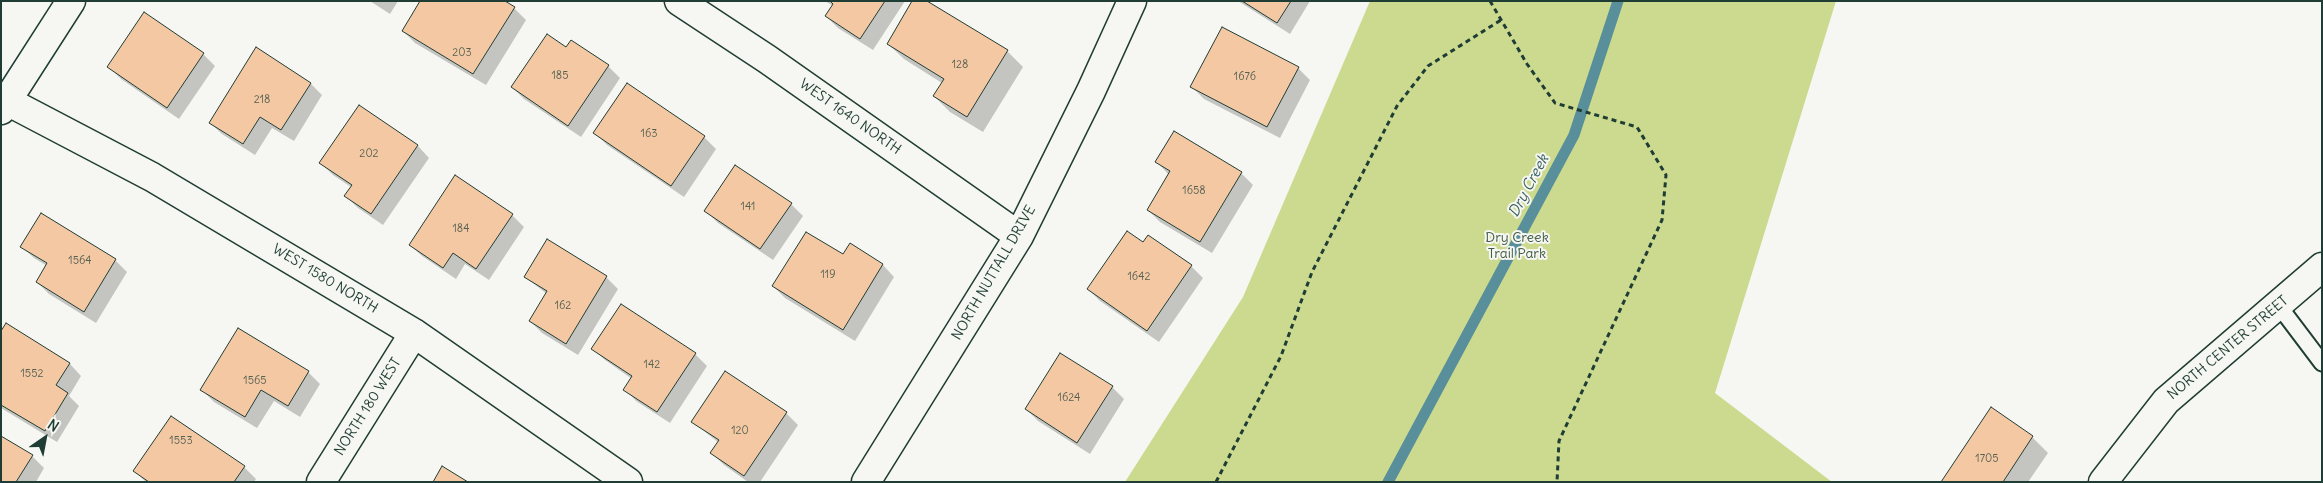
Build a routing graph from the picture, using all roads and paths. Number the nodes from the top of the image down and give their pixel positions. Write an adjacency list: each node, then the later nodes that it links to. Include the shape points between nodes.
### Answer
1 (71, 1): 6 (street)
2 (679, 1): 7 (street, WEST 1640 NORTH, via 767,58)
3 (1132, 1): 7 (street, NORTH NUTTALL DRIVE)
4 (1490, 1): 5 (path)
5 (1501, 20): 15 (path, via 1428,66 1397,106 1312,272 1281,356); 16 (path, via 1555,103 1636,127 1666,175 1662,220 1559,441)
6 (4, 105): 10 (street, WEST 1580 NORTH, via 152,177)
7 (1019, 236): 14 (street, NORTH NUTTALL DRIVE)
8 (2322, 267): 9 (street, NORTH CENTER STREET)
9 (2279, 306): 11 (lane); 17 (street, NORTH CENTER STREET, via 2166,401)
10 (414, 333): 12 (street, NORTH 180 WEST); 13 (street, WEST 1580 NORTH)
11 (2322, 363)
12 (321, 482)
13 (628, 482)
14 (866, 482)
15 (1216, 482)
16 (1557, 482)
17 (2103, 482)

